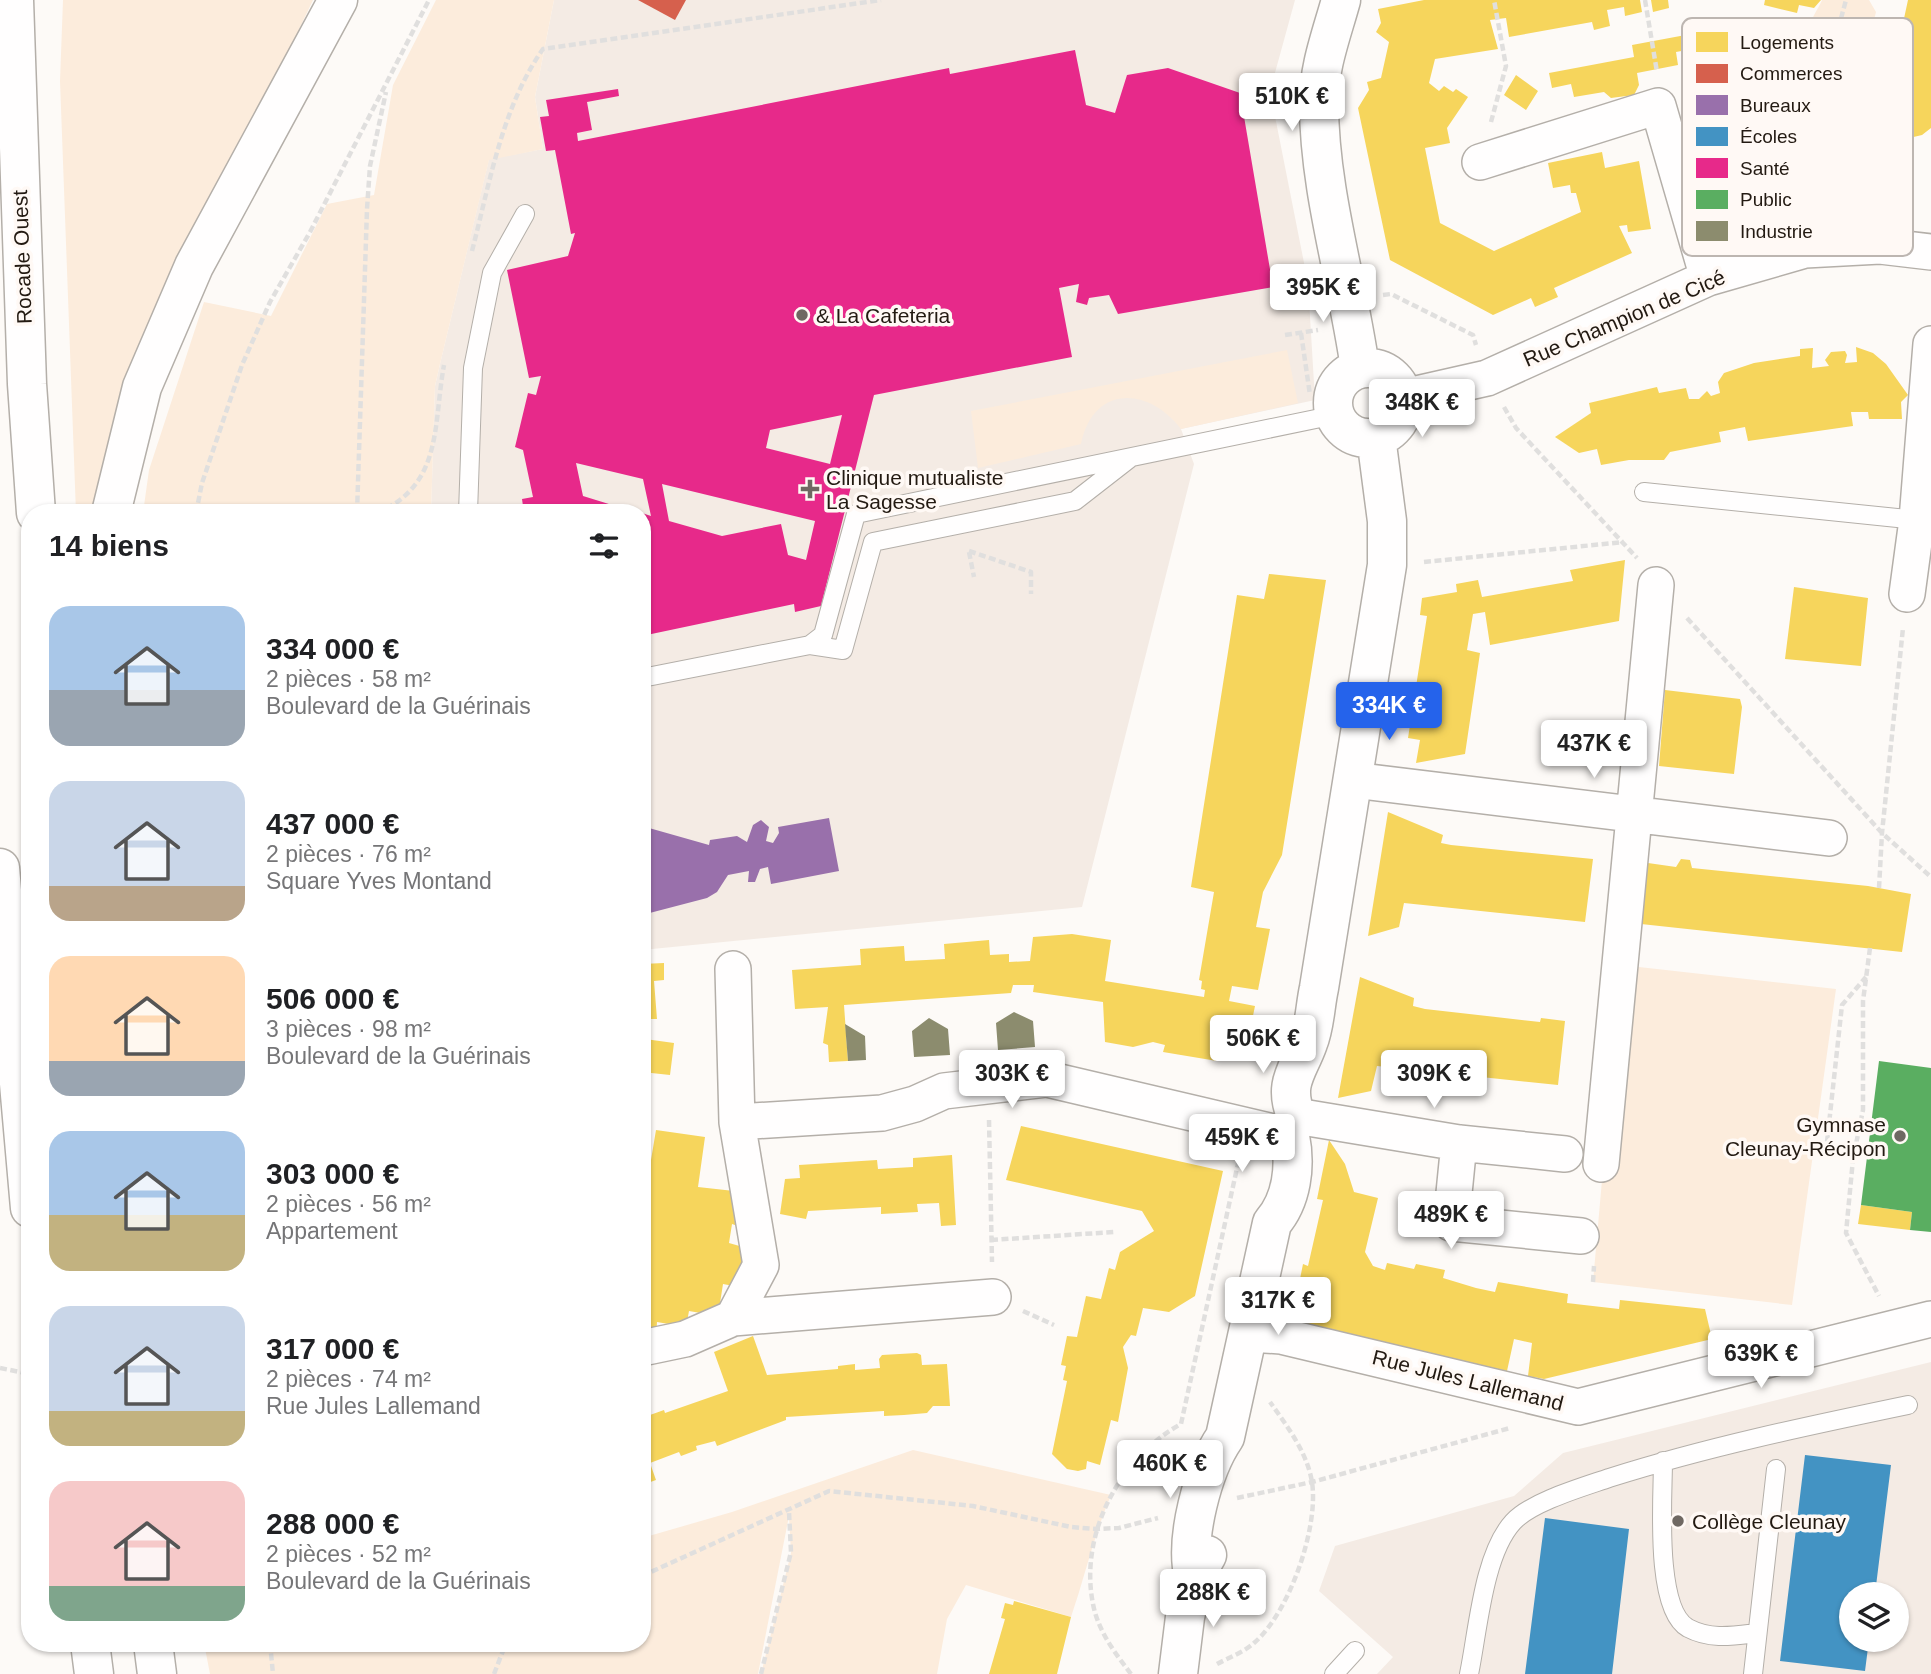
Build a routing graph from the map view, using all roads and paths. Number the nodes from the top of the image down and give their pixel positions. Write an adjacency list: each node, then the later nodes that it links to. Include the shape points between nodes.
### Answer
1 (14, 0): 30 (main road, Rocade Ouest)
2 (338, 0): 31 (main road, via 194,266 142,387)
3 (429, 0): 10 (path)
4 (881, 0): 19 (path, via 543,49 507,120)
5 (1342, 0): 24 (main road, via 1325,59 1319,103 1328,186)
6 (1494, 0): 12 (path, via 1506,66)
7 (1645, 0): 11 (path)
8 (1846, 0): 9 (path)
9 (1841, 18)
10 (387, 84): 32 (path, via 247,353); 33 (path, via 370,166)
11 (1658, 106): 12 (street); 13 (street)
12 (1480, 162)
13 (1682, 190)
14 (525, 214): 35 (lane, via 492,273 473,368)
15 (1913, 250): 16 (street, Rue Champion de Cicé)
16 (1931, 252)
17 (1701, 256): 20 (street)
18 (1784, 256): 20 (street, Rue Champion de Cicé)
19 (470, 262)
20 (1707, 278): 25 (street, Rue Champion de Cicé, via 1487,377)
21 (1300, 333): 26 (path)
22 (1931, 344): 36 (street)
23 (447, 353): 34 (path, via 421,481)
24 (1360, 368): 25 (main road, via 1379,370 1395,380); 26 (main road, via 1337,386)
25 (1403, 397): 27 (main road, via 1397,423)
26 (1324, 418): 27 (main road, via 1359,437); 28 (lane)
27 (1376, 437): 40 (main road, via 1387,521)
28 (1129, 459): 37 (lane, via 1075,501); 45 (lane, via 856,514 823,635)
29 (1644, 492): 36 (lane)
30 (35, 504)
31 (113, 504)
32 (198, 504)
33 (357, 504)
34 (393, 504)
35 (468, 504)
36 (1917, 520): 44 (street)
37 (963, 523): 39 (path); 45 (lane, via 873,542 843,650)
38 (1625, 542): 40 (path)
39 (968, 551): 41 (path); 43 (path, via 1031,572)
40 (1387, 565): 47 (main road)
41 (974, 577)
42 (1656, 585): 48 (street)
43 (1031, 594)
44 (1907, 594): 51 (path)
45 (810, 645): 46 (lane)
46 (651, 676)
47 (1353, 780): 48 (street); 58 (main road, via 1308,1043 1295,1066 1290,1091)
48 (1635, 813): 49 (street); 63 (street)
49 (1829, 838)
50 (0, 868): 56 (main road)
51 (1880, 888)
52 (1870, 948): 54 (path)
53 (733, 969): 57 (street)
54 (1866, 977): 62 (path, via 1863,1110); 62 (path, via 1842,1005 1827,1142)
55 (989, 1084): 57 (street, via 944,1091 882,1113); 58 (street, via 1047,1079); 66 (path)
56 (21, 1106)
57 (737, 1122): 68 (street, via 761,1265)
58 (1293, 1126): 59 (street); 71 (main road, via 1274,1164 1268,1198 1272,1223)
59 (1459, 1143): 60 (street); 65 (street, via 1451,1223)
60 (1565, 1154)
61 (1240, 1155): 84 (path, via 1181,1424 1136,1461 1111,1495)
62 (1853, 1159): 70 (path, via 1846,1233)
63 (1601, 1164)
64 (1114, 1232): 66 (path)
65 (1581, 1236)
66 (991, 1240): 67 (path)
67 (993, 1297): 68 (street)
68 (733, 1318): 72 (street, via 685,1339)
69 (1931, 1319): 70 (street, Rue Jules Lallemand)
70 (1896, 1327): 71 (street, Rue Jules Lallemand, via 1578,1407 1281,1336)
71 (1248, 1334): 98 (main road, via 1225,1437 1210,1462 1191,1542 1194,1577)
72 (651, 1346)
73 (0, 1368): 74 (path)
74 (21, 1372)
75 (1264, 1395): 80 (path, via 1297,1440)
76 (1908, 1405): 78 (lane, via 1738,1440)
77 (1512, 1427): 80 (path)
78 (1663, 1461): 86 (lane, via 1661,1520 1669,1601 1685,1626 1715,1637); 101 (lane, via 1562,1493 1513,1521 1493,1556)
79 (1776, 1469): 86 (lane)
80 (1312, 1482): 81 (path); 99 (path, via 1310,1531 1290,1595 1254,1643 1213,1666)
81 (1230, 1500)
82 (789, 1512): 84 (path, via 829,1492 973,1506); 85 (path); 96 (path, via 791,1552)
83 (1168, 1516): 84 (path)
84 (1096, 1529): 97 (path, via 1088,1569 1093,1607 1108,1644)
85 (651, 1572)
86 (1757, 1633): 102 (lane)
87 (1355, 1651): 100 (lane)
88 (91, 1652): 92 (main road)
89 (154, 1652): 93 (main road)
90 (271, 1652): 94 (path)
91 (503, 1652): 95 (path)
92 (94, 1674)
93 (157, 1674)
94 (273, 1674)
95 (494, 1674)
96 (761, 1674)
97 (1131, 1674)
98 (1178, 1674)
99 (1213, 1674)
100 (1334, 1674)
101 (1469, 1674)
102 (1753, 1674)

